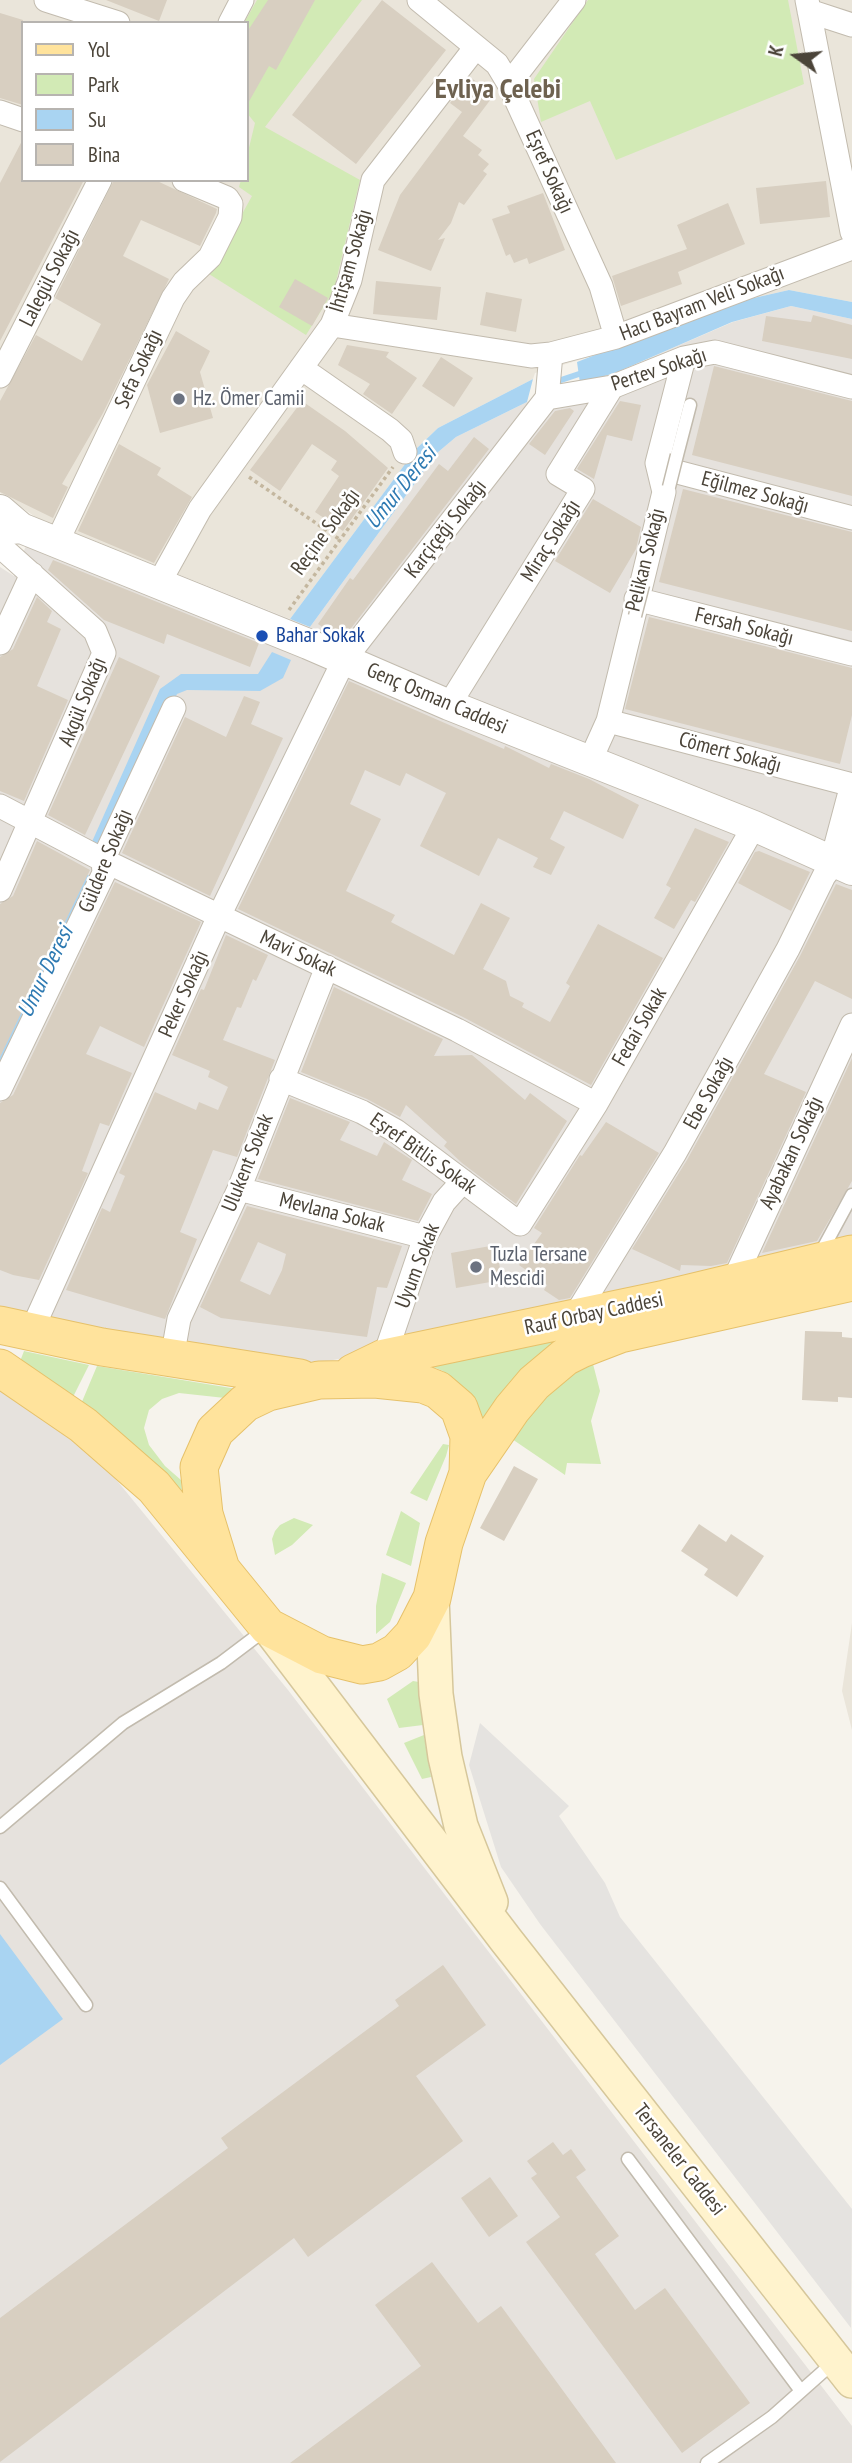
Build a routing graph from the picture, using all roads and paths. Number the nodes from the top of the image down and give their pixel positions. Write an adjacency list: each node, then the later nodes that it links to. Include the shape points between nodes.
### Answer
1 (46, 0): 6 (street)
2 (242, 0): 7 (street)
3 (419, 0): 9 (street, Eşref Sokağı)
4 (574, 0): 10 (street)
5 (808, 6): 8 (street); 15 (street)
6 (111, 14)
7 (231, 21)
8 (852, 25)
9 (476, 47): 10 (street, Eşref Sokağı, via 497,64); 17 (street, İhtişam Sokağı, via 373,180 350,280)
10 (509, 84): 18 (street, Eşref Sokağı, via 601,286)
11 (0, 112): 12 (street)
12 (21, 119)
13 (99, 182): 22 (street, Lalegül Sokağı)
14 (189, 182): 33 (street, Sefa Sokağı, via 227,198 230,217 209,257 173,298)
15 (852, 232)
16 (852, 248): 18 (street, Hacı Bayram Veli Sokağı)
17 (332, 325): 20 (street, Hacı Bayram Veli Sokağı); 21 (street, İhtişam Sokağı)
18 (616, 337): 20 (street, Hacı Bayram Veli Sokağı)
19 (684, 358): 23 (street, Pertev Sokağı); 24 (street, Pertev Sokağı, via 715,352); 29 (street, Pelikan Sokağı)
20 (550, 362): 25 (street)
21 (301, 368): 27 (street, via 390,429); 28 (street, İhtişam Sokağı)
22 (0, 376)
23 (612, 387): 25 (street, Pertev Sokağı); 42 (street, Miraç Sokağı, via 558,474 583,489)
24 (852, 387)
25 (547, 396): 41 (street, Karçiçeği Sokağı)
26 (690, 405): 29 (lane)
27 (405, 452): 32 (path, Reçine Sokağı)
28 (230, 464): 32 (path); 35 (street, İhtişam Sokağı)
29 (668, 470): 30 (street, Eğilmez Sokağı); 36 (street, Pelikan Sokağı)
30 (852, 518)
31 (5, 528): 33 (street, Genç Osman Caddesi); 34 (street, Akgül Sokağı)
32 (339, 539): 37 (path, Reçine Sokağı, via 286,614)
33 (57, 542): 35 (street, Genç Osman Caddesi)
34 (32, 573): 38 (street); 49 (street, Akgül Sokağı, via 95,631 104,653)
35 (159, 583): 37 (street, Genç Osman Caddesi)
36 (638, 600): 39 (street, Fersah Sokağı); 40 (lane); 44 (street, Pelikan Sokağı)
37 (270, 629): 41 (street, Genç Osman Caddesi)
38 (0, 643)
39 (852, 654)
40 (624, 658)
41 (344, 660): 42 (street, Genç Osman Caddesi); 54 (street, Peker Sokağı)
42 (449, 705): 45 (street, Genç Osman Caddesi)
43 (174, 708): 51 (street, Güldere Sokağı)
44 (608, 721): 45 (street, Pelikan Sokağı); 46 (street, Cömert Sokağı)
45 (590, 761): 50 (street, Genç Osman Caddesi)
46 (852, 785)
47 (852, 799): 52 (street)
48 (0, 806): 49 (street, Mavi Sokak)
49 (32, 821): 51 (street, Mavi Sokak); 53 (street, Akgül Sokağı)
50 (754, 826): 52 (street, Genç Osman Caddesi); 59 (street, Fedai Sokak)
51 (103, 860): 54 (street, Mavi Sokak); 58 (street, Güldere Sokağı, via 104,873)
52 (844, 866): 69 (street, Ebe Sokağı, via 824,876 789,949 675,1153)
53 (0, 890)
54 (219, 916): 55 (street, Mavi Sokak); 70 (street, Peker Sokağı)
55 (327, 967): 57 (street, Ulukent Sokak); 59 (street, Mavi Sokak)
56 (852, 1025): 67 (street, Ayabakan Sokağı)
57 (281, 1079): 60 (street, Eşref Bitlis Sokak, via 378,1120); 61 (street, Ulukent Sokak)
58 (0, 1089)
59 (596, 1104): 63 (street, Fedai Sokak)
60 (463, 1181): 63 (street, Eşref Bitlis Sokak); 64 (street, Uyum Sokak, via 444,1202)
61 (239, 1189): 64 (street, Mevlana Sokak); 71 (street, Ulukent Sokak, via 179,1319)
62 (852, 1195): 66 (lane)
63 (520, 1224)
64 (425, 1237): 72 (street, Uyum Sokak)
65 (852, 1254): 66 (main road, Rauf Orbay Caddesi)
66 (816, 1262): 67 (main road, Rauf Orbay Caddesi)
67 (733, 1282): 69 (main road, Rauf Orbay Caddesi)
68 (852, 1282): 75 (main road, Rauf Orbay Caddesi, via 620,1334 581,1349 534,1383)
69 (573, 1319): 72 (main road, Rauf Orbay Caddesi)
70 (15, 1328): 71 (main road, Rauf Orbay Caddesi)
71 (172, 1358): 74 (main road, Rauf Orbay Caddesi)
72 (384, 1358): 74 (main road, Rauf Orbay Caddesi)
73 (0, 1368): 76 (main road, Rauf Orbay Caddesi, via 122,1456 154,1486)
74 (329, 1380): 75 (main road, Rauf Orbay Caddesi, via 423,1384 450,1398 459,1408 469,1436); 76 (main road, Rauf Orbay Caddesi, via 268,1392 245,1403 227,1416 205,1448 199,1487)
75 (468, 1473): 77 (main road, Rauf Orbay Caddesi, via 444,1543)
76 (220, 1566): 78 (main road, Rauf Orbay Caddesi)
77 (432, 1598): 78 (main road, Rauf Orbay Caddesi, via 413,1635 380,1662 342,1662); 81 (main road, via 436,1694 445,1757 461,1826)
78 (268, 1627): 79 (lane, via 221,1663 123,1723); 81 (main road, Tersaneler Caddesi)
79 (0, 1827)
80 (0, 1888): 82 (lane)
81 (506, 1940): 84 (main road, Tersaneler Caddesi)
82 (86, 2005)
83 (628, 2159): 85 (lane)
84 (844, 2370): 85 (lane)
85 (801, 2390): 86 (lane, via 772,2417)
86 (707, 2463)

